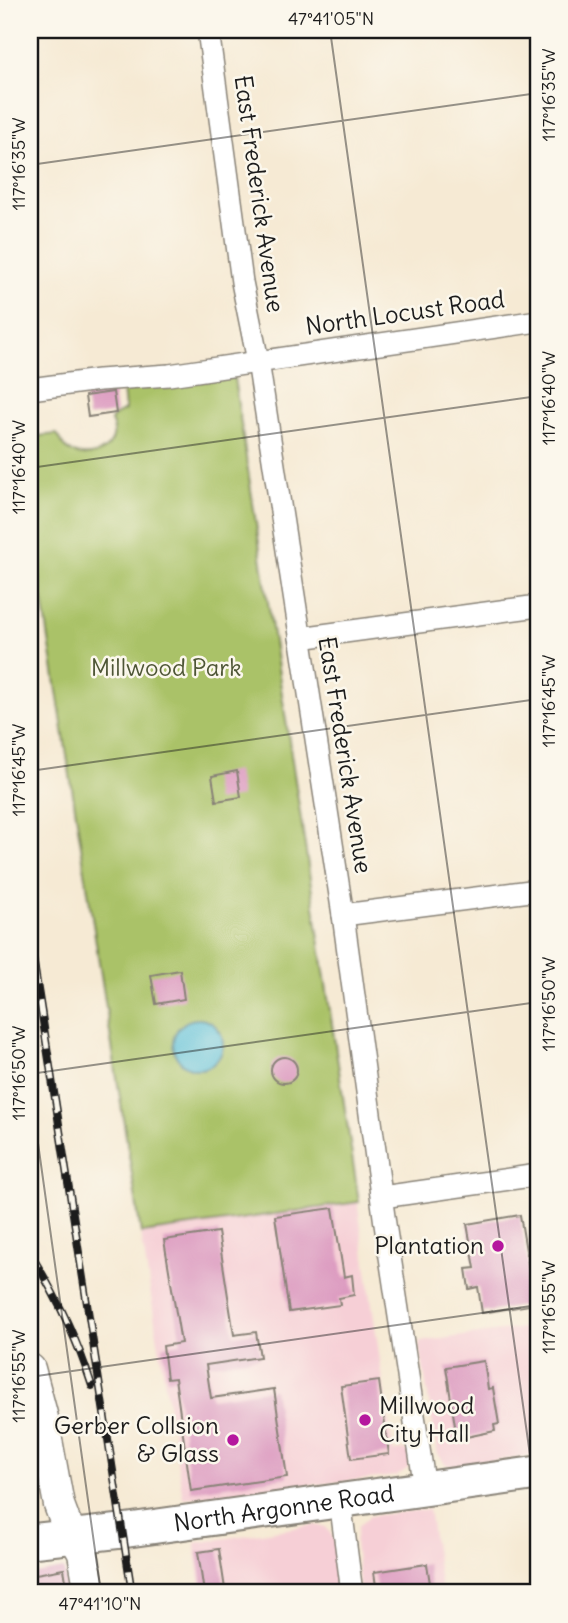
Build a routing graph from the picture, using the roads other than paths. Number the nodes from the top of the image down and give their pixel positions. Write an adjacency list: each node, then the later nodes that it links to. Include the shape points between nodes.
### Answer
1 (208, 30): 3 (street, East Frederick Avenue, via 242,282)
2 (538, 321): 3 (street, North Locust Road)
3 (258, 361): 4 (street, North Locust Road); 6 (street, East Frederick Avenue)
4 (30, 388)
5 (538, 606): 6 (street)
6 (300, 638): 8 (street, East Frederick Avenue)
7 (538, 890): 8 (street)
8 (343, 915): 10 (street, East Frederick Avenue)
9 (538, 1175): 10 (street)
10 (382, 1197): 13 (street, East Frederick Avenue)
11 (30, 1369): 15 (street, via 59,1505)
12 (538, 1473): 13 (main road, North Argonne Road)
13 (425, 1488): 14 (main road, North Argonne Road)
14 (340, 1500): 15 (main road, North Argonne Road); 18 (street)
15 (74, 1536): 16 (main road, North Argonne Road); 17 (street, via 83,1553)
16 (30, 1541)
17 (90, 1593)
18 (352, 1593)

